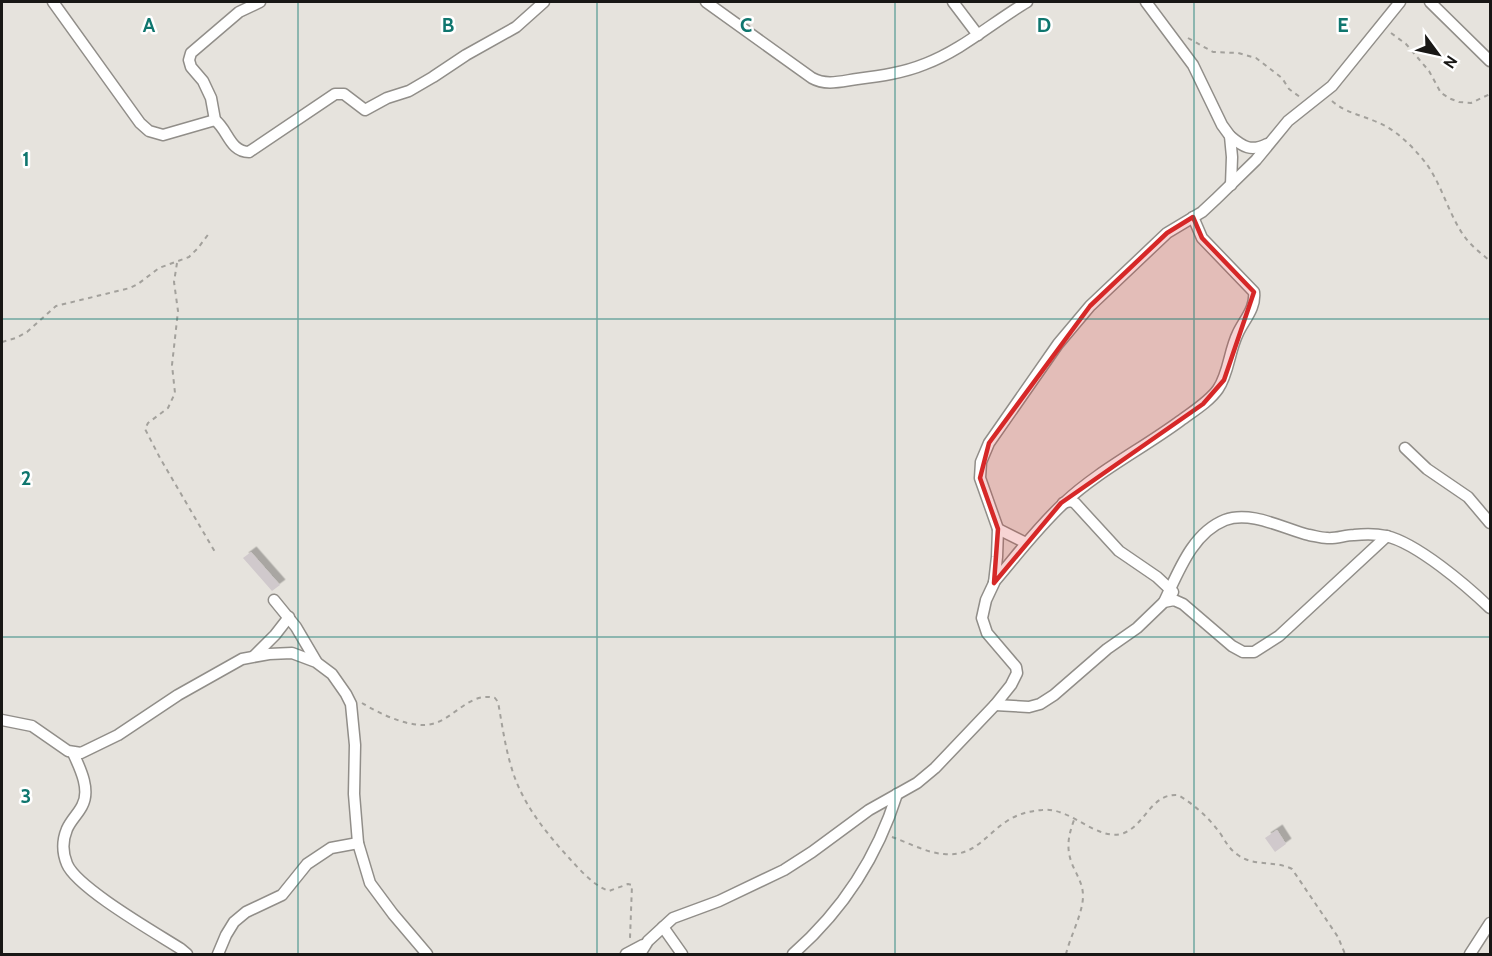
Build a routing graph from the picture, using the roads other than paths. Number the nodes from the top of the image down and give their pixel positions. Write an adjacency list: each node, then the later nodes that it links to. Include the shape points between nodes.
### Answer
1 (53, 2): 12 (street, via 149,131 163,135)
2 (260, 2): 12 (street, via 239,12 191,54 191,67 211,98)
3 (544, 2): 12 (street, via 516,27 409,91 362,109 344,94 335,94 249,152 237,148)
4 (706, 2): 10 (street, via 820,82 905,71 926,64)
5 (954, 2): 10 (street)
6 (1028, 2): 10 (street)
7 (1146, 2): 13 (street, via 1193,65)
8 (1430, 2): 11 (street)
9 (1394, 4): 14 (street, via 1382,25 1324,95 1288,121)
10 (978, 35)
11 (1491, 61)
12 (215, 120)
13 (1230, 136): 14 (street, via 1248,147); 15 (street)
14 (1269, 143): 15 (street)
15 (1231, 185): 16 (street)
16 (1193, 217): 18 (street, via 1202,238 1254,292 1255,299 1232,348 1224,380 1203,404); 20 (street, via 1167,233 1084,313 989,443 981,462 980,478)
17 (1405, 448): 19 (street, via 1427,469 1468,497)
18 (1064, 502): 22 (street); 23 (street); 24 (street, via 1078,505 1119,551)
19 (1491, 523)
20 (998, 529): 22 (street); 23 (street)
21 (1387, 536): 24 (street, via 1328,539 1260,520 1226,520 1208,530 1192,549); 27 (street, via 1279,636 1254,652 1232,646); 28 (street, via 1432,559)
22 (1026, 543): 23 (street)
23 (994, 582): 32 (street, via 982,618 987,633 1010,658 1017,673)
24 (1170, 589): 26 (street); 27 (street)
25 (274, 600): 29 (street)
26 (1164, 603): 27 (street, via 1174,600); 32 (street, via 1040,704)
27 (1183, 604)
28 (1491, 608)
29 (289, 617): 30 (street); 31 (street)
30 (254, 656): 31 (street, via 292,653); 34 (street, via 224,668 96,747)
31 (316, 662): 36 (street, via 332,674 351,704)
32 (995, 705): 35 (street, via 936,768)
33 (2, 720): 34 (street, via 32,726)
34 (73, 753): 39 (street, via 85,784 85,798 63,844 68,865 84,883)
35 (897, 794): 38 (street, via 784,870 673,918); 44 (street, via 883,834 861,876 834,912)
36 (358, 843): 40 (street, via 331,848 307,864 282,895 246,912 234,922); 41 (street, via 370,883)
37 (1491, 923): 45 (street)
38 (663, 927): 42 (street); 43 (street)
39 (187, 954)
40 (218, 954)
41 (427, 954)
42 (632, 954)
43 (682, 954)
44 (793, 954)
45 (1470, 954)

